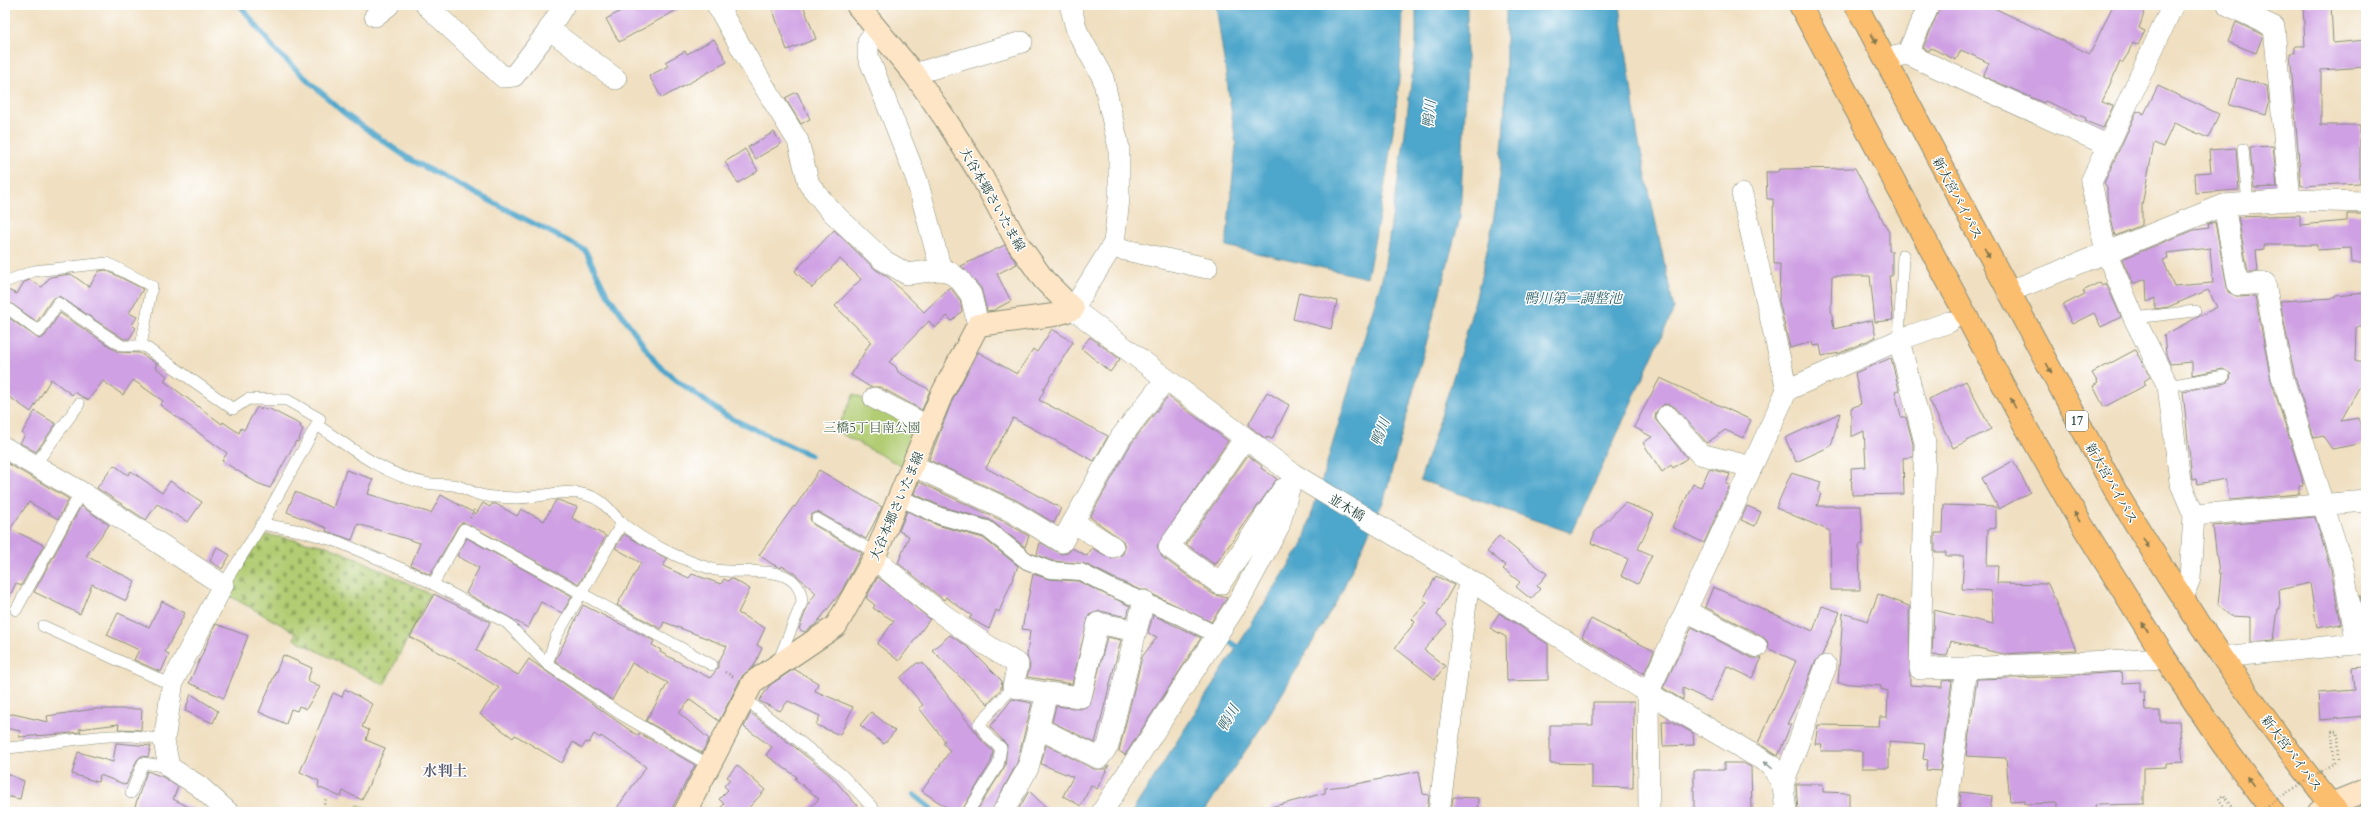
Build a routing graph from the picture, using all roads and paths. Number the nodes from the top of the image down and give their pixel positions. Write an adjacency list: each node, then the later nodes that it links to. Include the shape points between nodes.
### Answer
1 (426, 5): 11 (street, via 503,77 514,76)
2 (564, 5): 11 (street)
3 (717, 5): 29 (street, via 798,141 809,184 829,209 884,260 907,274)
4 (857, 5): 12 (main road, 大谷本郷さいたま線)
5 (1070, 5): 25 (street, via 1077,30 1103,78 1119,148 1119,199)
6 (1800, 5): 82 (highway, one-way to 6, via 2118,585 2023,422)
7 (1856, 5): 15 (highway, 新大宮バイパス / 17, one-way to 15)
8 (1929, 5): 14 (street)
9 (2173, 5): 18 (street)
10 (2228, 5): 21 (street, via 2274,27)
11 (549, 29): 17 (street)
12 (877, 30): 16 (main road, 大谷本郷さいたま線); 29 (street, via 868,41 868,56 917,180)
13 (1022, 42): 16 (street)
14 (1907, 54): 15 (street); 18 (street)
15 (1885, 59): 31 (highway, 新大宮バイパス / 17, one-way to 31)
16 (914, 74): 33 (main road, 大谷本郷さいたま線, via 982,177 1018,242 1044,280)
17 (616, 79)
18 (2107, 145): 26 (street, via 2091,182)
19 (2243, 149): 23 (lane)
20 (1742, 194): 43 (street)
21 (2290, 200): 22 (street); 23 (street)
22 (2366, 202)
23 (2248, 204): 24 (street)
24 (2224, 205): 26 (street); 59 (street, via 2238,286 2265,282 2282,376)
25 (1112, 247): 28 (street); 33 (street)
26 (2106, 252): 31 (street); 35 (street)
27 (1903, 254): 38 (lane)
28 (1207, 268)
29 (941, 270): 37 (street, via 960,280 971,295)
30 (5, 282): 39 (lane, via 34,271 107,263 152,286)
31 (2008, 292): 72 (highway, 新大宮バイパス / 17, one-way to 72, via 2116,492)
32 (5, 306): 39 (lane, via 39,332 58,303 122,346)
33 (1073, 309): 37 (main road, via 1054,315); 41 (street, 並木橋)
34 (2195, 311): 35 (lane)
35 (2134, 318): 42 (street)
36 (1949, 322): 38 (street)
37 (978, 325): 48 (main road, 大谷本郷さいたま線, via 941,396)
38 (1899, 340): 43 (street); 87 (street, via 1925,443 1920,669)
39 (141, 346): 47 (lane, via 233,409 248,399 287,400 320,419)
40 (2224, 376): 42 (lane)
41 (1166, 379): 49 (street, 並木橋); 62 (street, via 1121,437)
42 (2168, 386): 60 (street, via 2180,482)
43 (1787, 390): 53 (street)
44 (874, 398): 48 (street)
45 (79, 404): 51 (lane)
46 (1667, 416): 53 (street, via 1700,454)
47 (317, 425): 56 (lane, via 385,471 426,484 454,485); 64 (lane)
48 (929, 427): 52 (main road, 大谷本郷さいたま線)
49 (1245, 438): 54 (street, 並木橋); 54 (street, via 1169,547 1220,584)
50 (6, 449): 51 (street)
51 (35, 465): 55 (street)
52 (914, 466): 57 (main road, 大谷本郷さいたま線); 62 (street, via 1013,512 1062,542)
53 (1752, 467): 75 (street)
54 (1297, 476): 68 (street, 並木橋); 78 (street, via 1279,526 1239,601)
55 (80, 492): 70 (street); 74 (lane)
56 (482, 495): 63 (lane, via 519,498 569,492 585,494 605,503); 65 (path)
57 (900, 498): 67 (main road, 大谷本郷さいたま線); 73 (street, via 940,516 987,529 1027,561 1050,570 1081,572)
58 (2366, 501): 59 (street)
59 (2323, 505): 60 (street); 79 (street)
60 (2194, 515): 72 (street, via 2190,578)
61 (817, 519): 67 (lane)
62 (1072, 522): 66 (street)
63 (622, 523): 71 (lane); 85 (lane, via 691,562 715,570 764,571 780,574 795,583 802,593 802,602)
64 (262, 524): 69 (lane, via 336,541); 70 (lane)
65 (464, 529): 69 (lane); 71 (lane)
66 (1114, 547)
67 (875, 556): 85 (main road, 大谷本郷さいたま線, via 836,626); 89 (street, via 924,601 996,652 1018,664)
68 (1469, 580): 92 (street, 並木橋); 111 (street)
69 (433, 584): 83 (lane, via 507,623)
70 (223, 585): 88 (street)
71 (581, 595): 83 (lane, via 556,637); 84 (lane)
72 (2183, 599): 81 (highway, 新大宮バイパス / 17)
73 (1144, 601): 77 (street); 78 (street)
74 (16, 610)
75 (1686, 611): 80 (street); 92 (street)
76 (43, 626): 88 (lane)
77 (1136, 631): 91 (street, via 1098,623 1081,697); 93 (street, via 1108,746 1099,758)
78 (1217, 635): 110 (street)
79 (2361, 644): 81 (street)
80 (1757, 647)
81 (2221, 657): 103 (highway, 新大宮バイパス / 17)
82 (2165, 658): 87 (street); 118 (highway, one-way to 82)
83 (547, 664): 97 (lane, via 619,713)
84 (712, 665): 90 (path)
85 (776, 666): 90 (main road, 大谷本郷さいたま線, via 753,682)
86 (1826, 666): 99 (street)
87 (1966, 668): 114 (street)
88 (172, 685): 94 (street)
89 (1013, 687): 91 (street); 108 (lane, via 979,724 990,739 1001,748 998,765)
90 (748, 693): 97 (main road, 大谷本郷さいたま線); 107 (lane, via 841,774 873,808)
91 (1047, 693): 93 (street)
92 (1648, 693): 99 (street, 並木橋, one-way to 92, via 1771,765); 112 (street)
93 (1040, 729): 109 (street, via 1028,768)
94 (164, 741): 95 (lane, via 148,737 106,734 31,747); 98 (street)
95 (5, 748)
96 (2339, 759): 117 (path, bridge, via 2338,731 2332,731 2334,763)
97 (709, 765): 106 (main road, 大谷本郷さいたま線)
98 (169, 768): 101 (lane, via 143,763); 104 (street, via 199,786)
99 (1783, 785): 113 (street)
100 (2366, 790): 103 (main road)
101 (131, 793)
102 (326, 798): 105 (path)
103 (2330, 809)
104 (227, 812)
105 (322, 812)
106 (686, 812)
107 (870, 812)
108 (968, 812)
109 (1003, 812)
110 (1102, 812)
111 (1439, 812)
112 (1648, 812)
113 (1786, 812)
114 (1946, 812)
115 (2229, 812): 116 (path, via 2219,798 2224,795)
116 (2236, 812)
117 (2257, 812)
118 (2273, 812)

